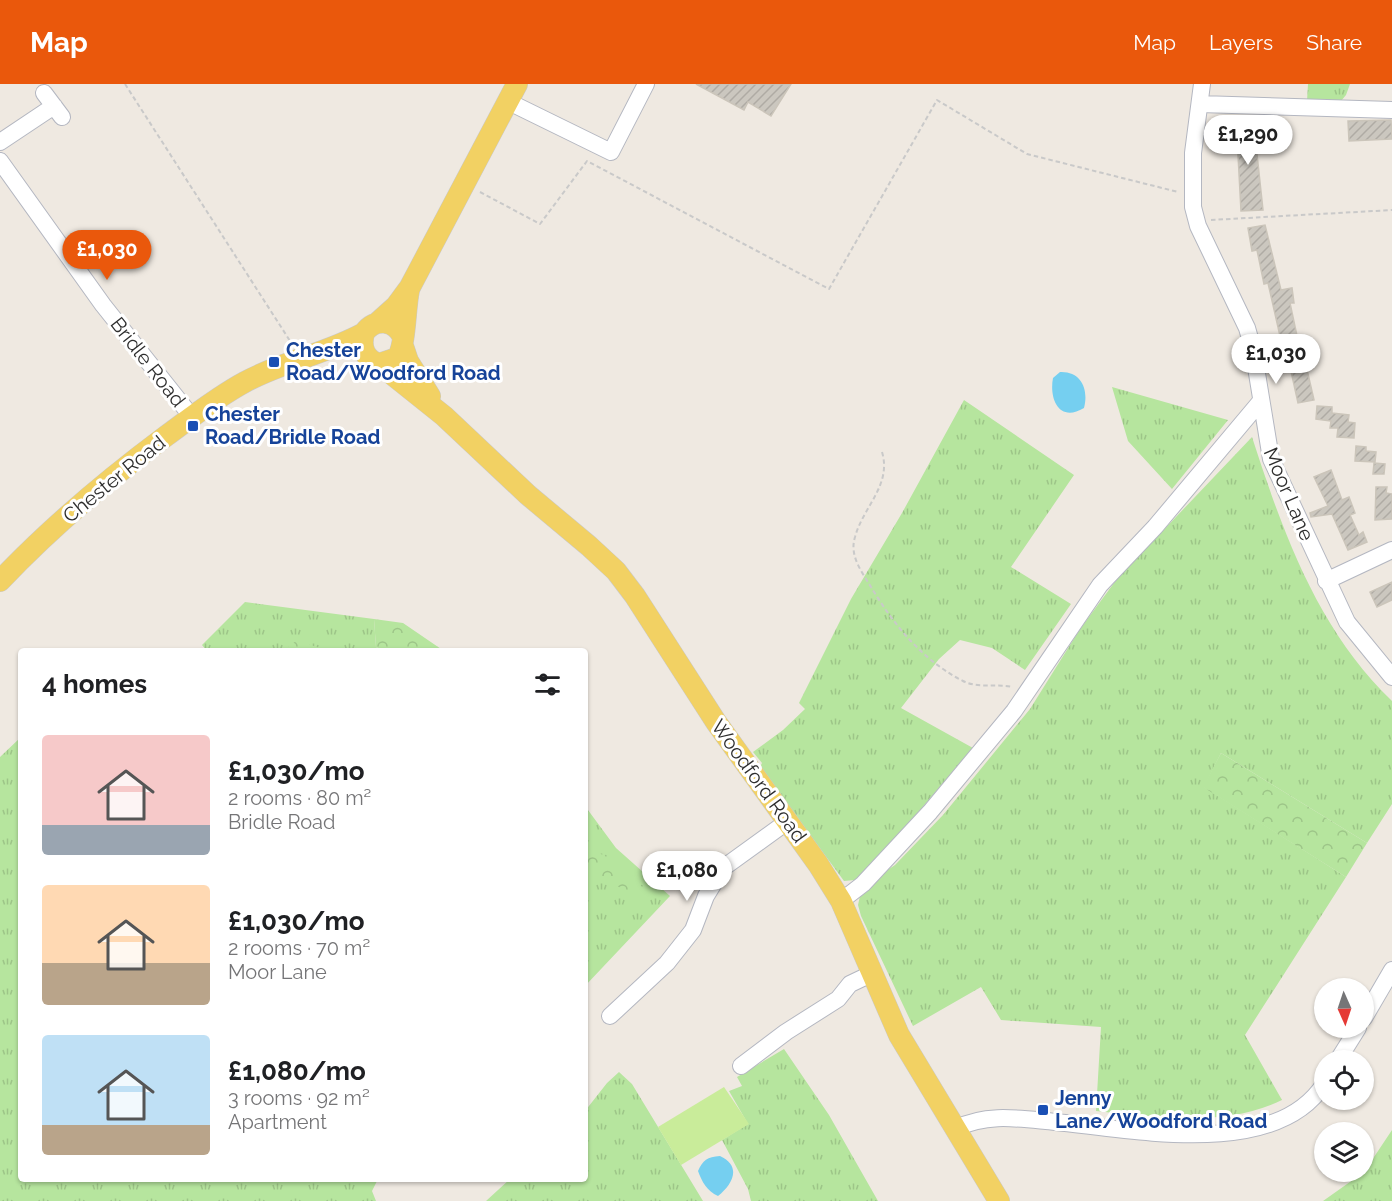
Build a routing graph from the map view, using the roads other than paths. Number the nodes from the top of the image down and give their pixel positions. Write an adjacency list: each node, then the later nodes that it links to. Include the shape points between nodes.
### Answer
1 (646, 84): 3 (street, via 611,152)
2 (1202, 84): 4 (street, Moor Lane)
3 (513, 93): 9 (main road, Chester Road)
4 (1200, 104): 6 (street); 14 (street, Moor Lane, via 1193,153 1197,221 1247,328 1258,370)
5 (53, 105): 7 (street)
6 (1392, 110)
7 (0, 142)
8 (0, 161): 15 (street, Bridle Road, via 103,305)
9 (410, 287): 10 (main road, Chester Road); 11 (main road, Chester Road)
10 (371, 328): 11 (main road, via 396,327); 12 (main road, Chester Road, via 339,347); 13 (main road, via 362,347)
11 (403, 342): 13 (main road, via 392,361); 16 (main road, Woodford Road, via 412,368)
12 (302, 359): 13 (main road, Chester Road, via 353,356); 15 (main road, Chester Road, via 247,380)
13 (375, 361): 16 (main road, Woodford Road)
14 (1260, 402): 19 (street, Moor Lane, via 1271,459); 22 (street, via 1100,585 1025,695 923,819 863,884)
15 (192, 417): 18 (main road, Chester Road, via 105,483)
16 (444, 417): 21 (main road, Woodford Road, via 616,571 716,722)
17 (1392, 550): 19 (street)
18 (0, 581)
19 (1326, 581): 20 (street, Moor Lane, via 1347,622)
20 (1392, 677)
21 (788, 821): 22 (main road, Woodford Road); 26 (street, via 723,868 706,896 693,930 667,963)
22 (841, 901): 24 (main road, Woodford Road)
23 (1392, 970): 25 (street)
24 (871, 974): 27 (street, via 850,984 838,999); 29 (main road, Woodford Road, via 900,1035)
25 (1374, 1001)
26 (610, 1016)
27 (741, 1066)
28 (1314, 1097): 29 (street, via 1292,1117 1242,1131 1201,1134 1012,1118 975,1119)
29 (957, 1128): 30 (main road, Woodford Road)
30 (999, 1201)

